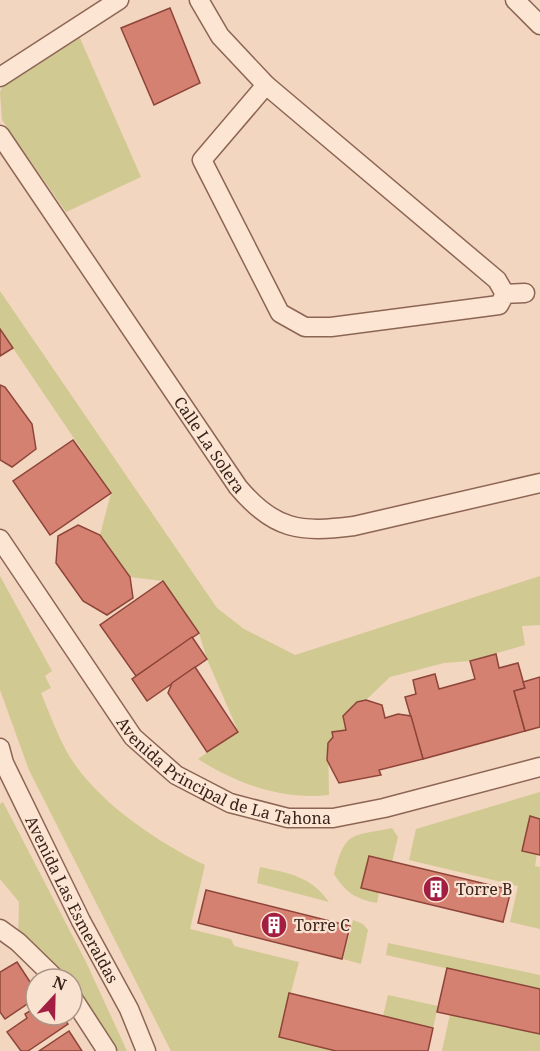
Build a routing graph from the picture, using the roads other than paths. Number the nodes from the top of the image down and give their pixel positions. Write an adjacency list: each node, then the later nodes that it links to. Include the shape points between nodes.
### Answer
1 (119, 0): 5 (street)
2 (199, 0): 6 (street, via 220,36)
3 (515, 0): 4 (street)
4 (540, 25)
5 (0, 77)
6 (266, 85): 9 (street, via 497,280); 9 (street, via 202,160 280,313 305,327 331,327 499,305)
7 (0, 135): 10 (street, Calle La Solera, via 238,487 267,517 305,529 324,530)
8 (525, 293): 9 (street)
9 (506, 294)
10 (540, 483)
11 (0, 540): 13 (street, Avenida Principal de La Tahona, via 133,737 176,775 230,803 288,818 333,818)
12 (0, 748): 18 (street, Avenida Las Esmeraldas, via 4,764)
13 (540, 766)
14 (0, 929): 15 (street)
15 (44, 967)
16 (84, 1016): 17 (street)
17 (107, 1051)
18 (146, 1051)

